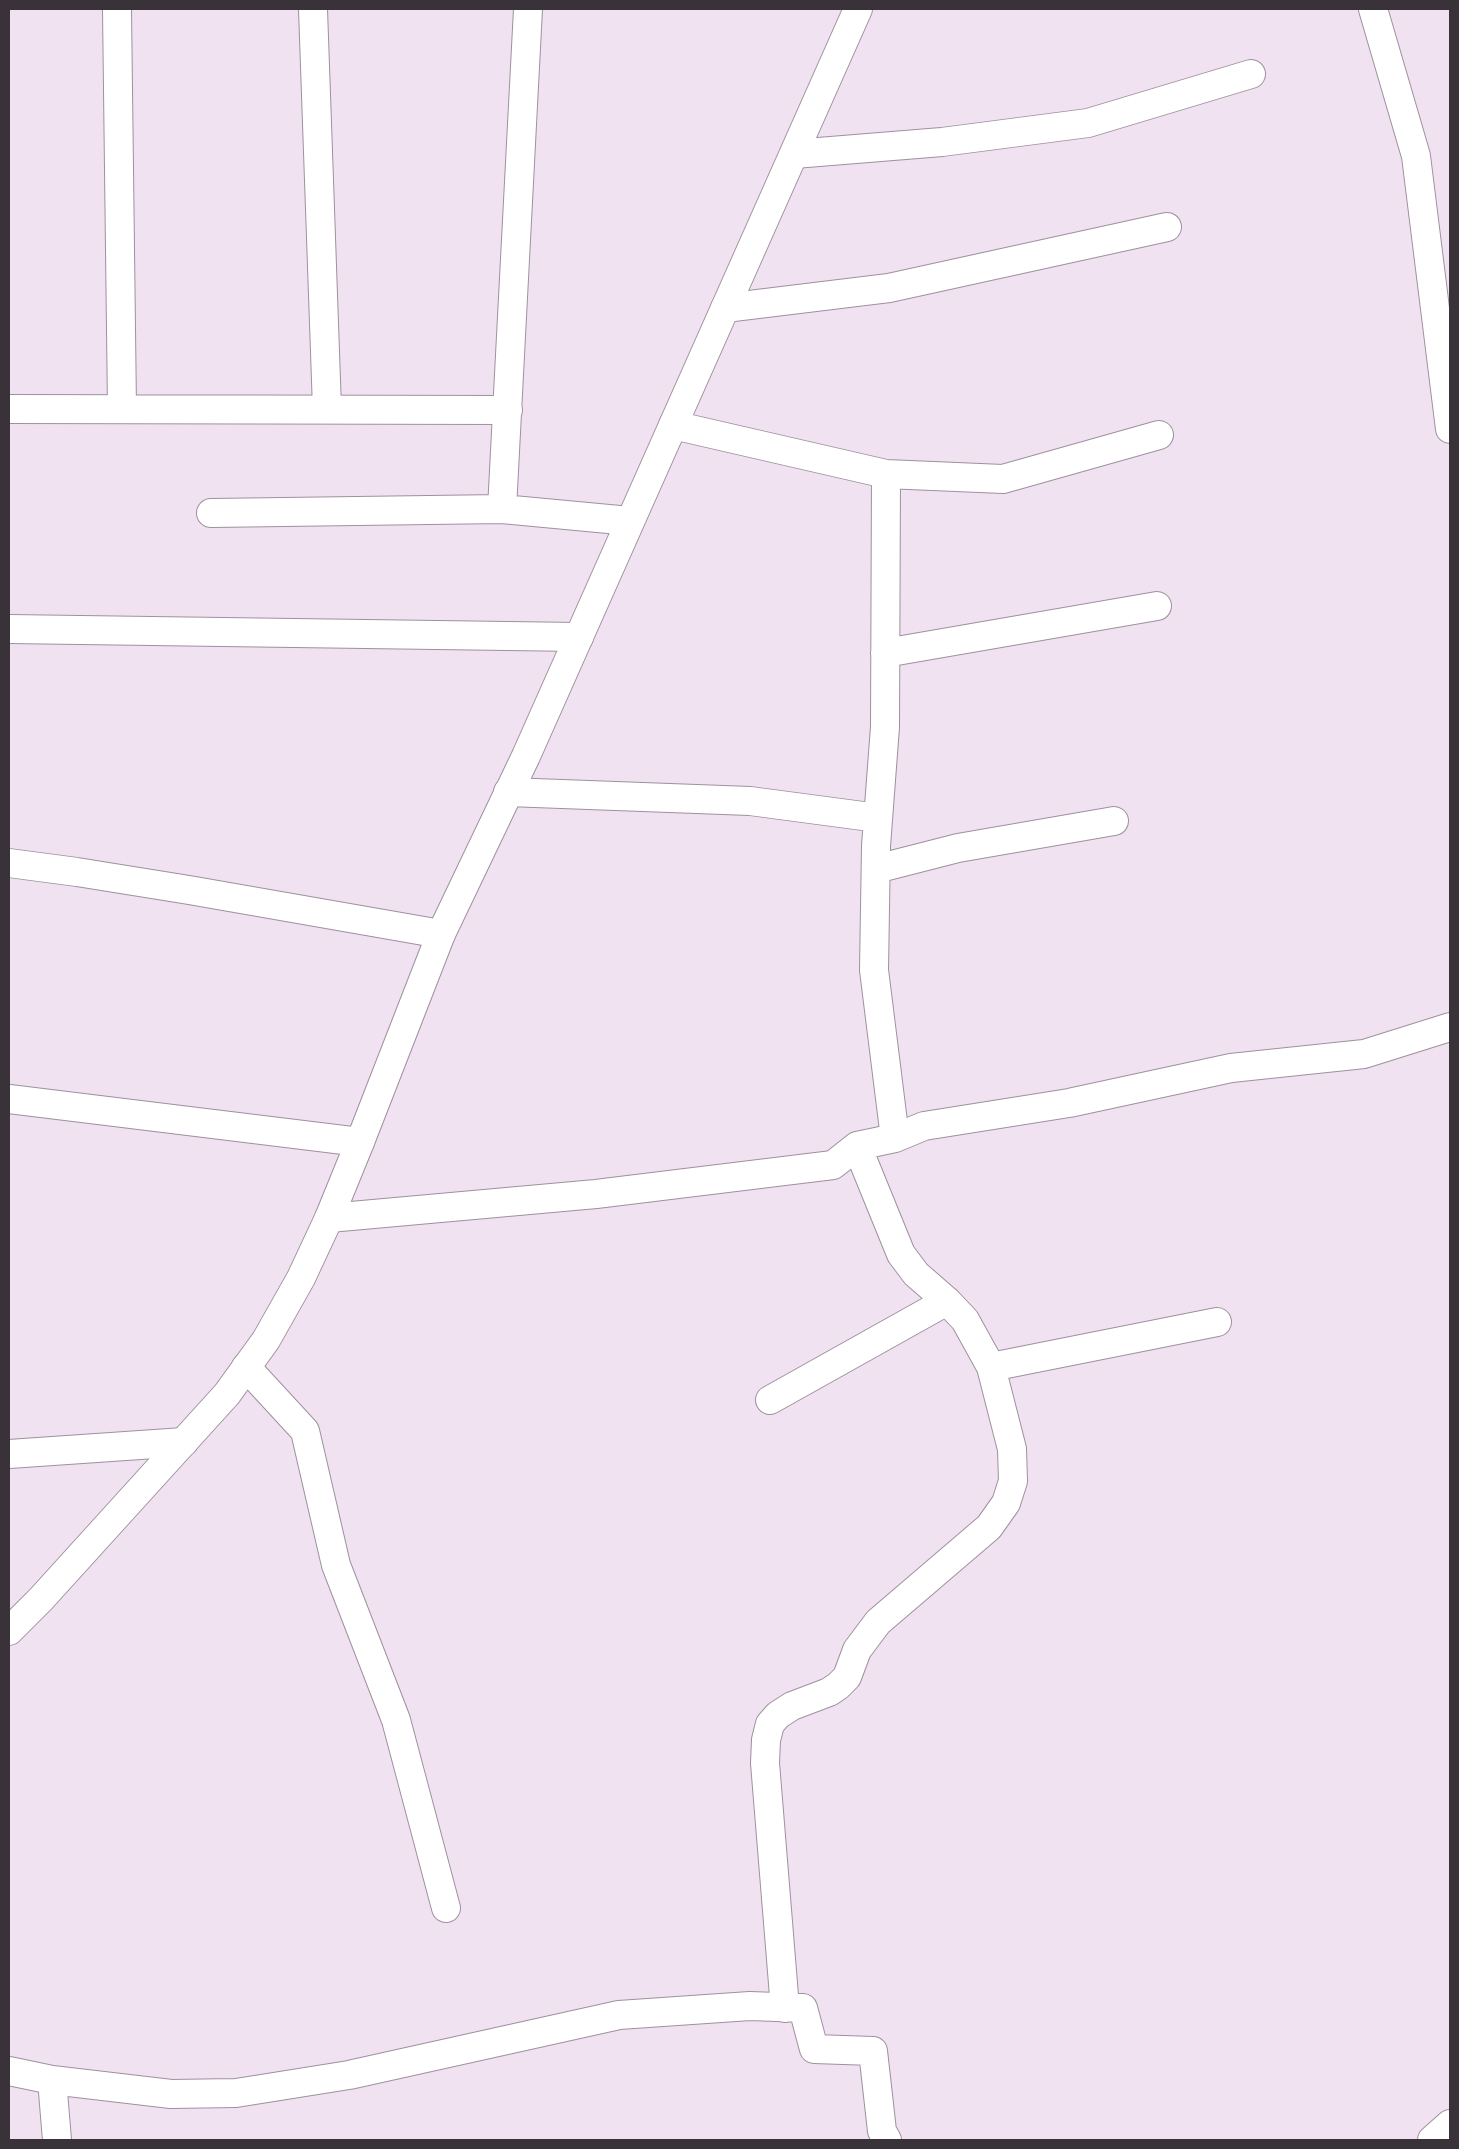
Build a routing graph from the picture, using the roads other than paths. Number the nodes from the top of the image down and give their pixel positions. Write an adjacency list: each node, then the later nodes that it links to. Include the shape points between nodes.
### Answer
1 (117, 9): 11 (street)
2 (313, 9): 12 (street)
3 (528, 9): 13 (street)
4 (1373, 9): 14 (street, via 1416,156)
5 (860, 10): 7 (street)
6 (1251, 74): 7 (street, via 1088,123 942,142)
7 (794, 154): 9 (street)
8 (1167, 227): 9 (street, via 890,288)
9 (724, 308): 15 (street)
10 (9, 408): 11 (street)
11 (122, 409): 12 (street)
12 (327, 409): 13 (street)
13 (508, 410): 18 (street)
14 (1450, 420)
15 (673, 425): 17 (street); 20 (street)
16 (1159, 434): 17 (street, via 1002,479)
17 (886, 474): 24 (street)
18 (502, 509): 19 (street); 20 (street)
19 (212, 512)
20 (630, 522): 23 (street)
21 (1157, 606): 24 (street)
22 (9, 629): 23 (street)
23 (579, 637): 25 (street)
24 (885, 653): 26 (street, via 885,727)
25 (508, 792): 26 (street, via 750,801); 30 (street)
26 (878, 818): 29 (street)
27 (1114, 821): 29 (street, via 958,848)
28 (9, 863): 30 (street, via 161,885)
29 (876, 870): 33 (street, via 874,970)
30 (441, 934): 34 (street)
31 (1450, 1027): 33 (street, via 1364,1054 1231,1068 1069,1103 924,1126)
32 (9, 1099): 34 (street)
33 (894, 1138): 35 (street)
34 (360, 1142): 36 (street)
35 (857, 1146): 36 (street, via 833,1165 596,1194); 37 (street, via 901,1254 916,1274)
36 (329, 1218): 39 (street, via 301,1278 266,1340)
37 (947, 1301): 40 (street, via 965,1320); 41 (street)
38 (1217, 1322): 40 (street)
39 (246, 1367): 42 (street, via 227,1394); 45 (street, via 305,1431 336,1565 396,1720)
40 (991, 1367): 46 (street, via 1012,1449 1013,1481 1006,1503 989,1527 878,1622 857,1650 846,1677 838,1686 792,1706 770,1724 766,1763)
41 (770, 1400)
42 (184, 1442): 43 (street); 44 (street)
43 (9, 1454)
44 (9, 1631)
45 (446, 1908)
46 (785, 2008): 48 (street, via 750,2006 619,2015 349,2075 236,2093 171,2094); 51 (street, via 803,2008 814,2049 873,2051 882,2131)
47 (9, 2071): 48 (street)
48 (52, 2080): 50 (street)
49 (1450, 2124): 52 (street)
50 (57, 2140)
51 (887, 2140)
52 (1432, 2140)

